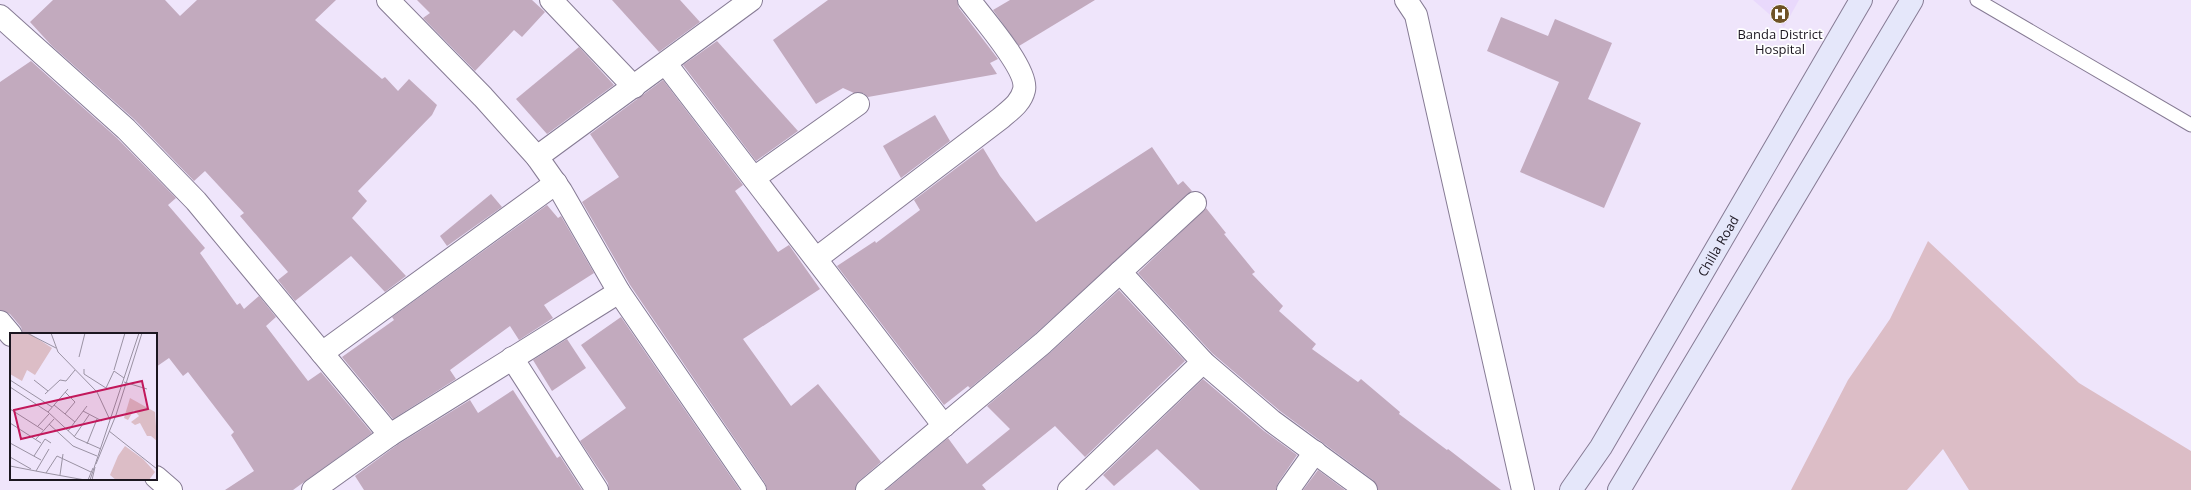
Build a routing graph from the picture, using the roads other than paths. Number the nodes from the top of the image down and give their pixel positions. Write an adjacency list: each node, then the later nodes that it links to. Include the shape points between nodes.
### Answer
1 (388, 0): 14 (street, via 484,97)
2 (551, 0): 11 (street)
3 (751, 0): 10 (street)
4 (968, 0): 18 (street, via 1000,40 1023,76 1025,89 1019,102)
5 (1406, 0): 38 (street, via 1416,15)
6 (1861, 0): 39 (main road, Chilla Road, via 1600,447)
7 (1912, 0): 40 (main road)
8 (1977, 0): 13 (lane)
9 (0, 16): 23 (street, via 126,130 196,201)
10 (666, 64): 11 (street); 15 (street)
11 (634, 87): 14 (street)
12 (858, 104): 15 (street)
13 (2191, 125)
14 (537, 157): 16 (street)
15 (754, 178): 18 (street)
16 (556, 183): 20 (street); 23 (street)
17 (1195, 203): 19 (street)
18 (817, 258): 26 (street)
19 (1120, 272): 25 (street); 26 (street, via 1043,343)
20 (619, 292): 24 (street); 33 (street)
21 (0, 322): 22 (street)
22 (10, 333)
23 (322, 353): 27 (street)
24 (512, 358): 27 (street); 32 (street)
25 (1203, 362): 28 (street); 35 (street)
26 (944, 426): 34 (street)
27 (390, 435): 31 (street)
28 (1315, 452): 36 (street); 37 (street)
29 (157, 478): 30 (street)
30 (171, 490)
31 (313, 490)
32 (597, 490)
33 (755, 490)
34 (867, 490)
35 (1069, 490)
36 (1288, 490)
37 (1366, 490)
38 (1523, 490)
39 (1571, 490)
40 (1619, 490)

